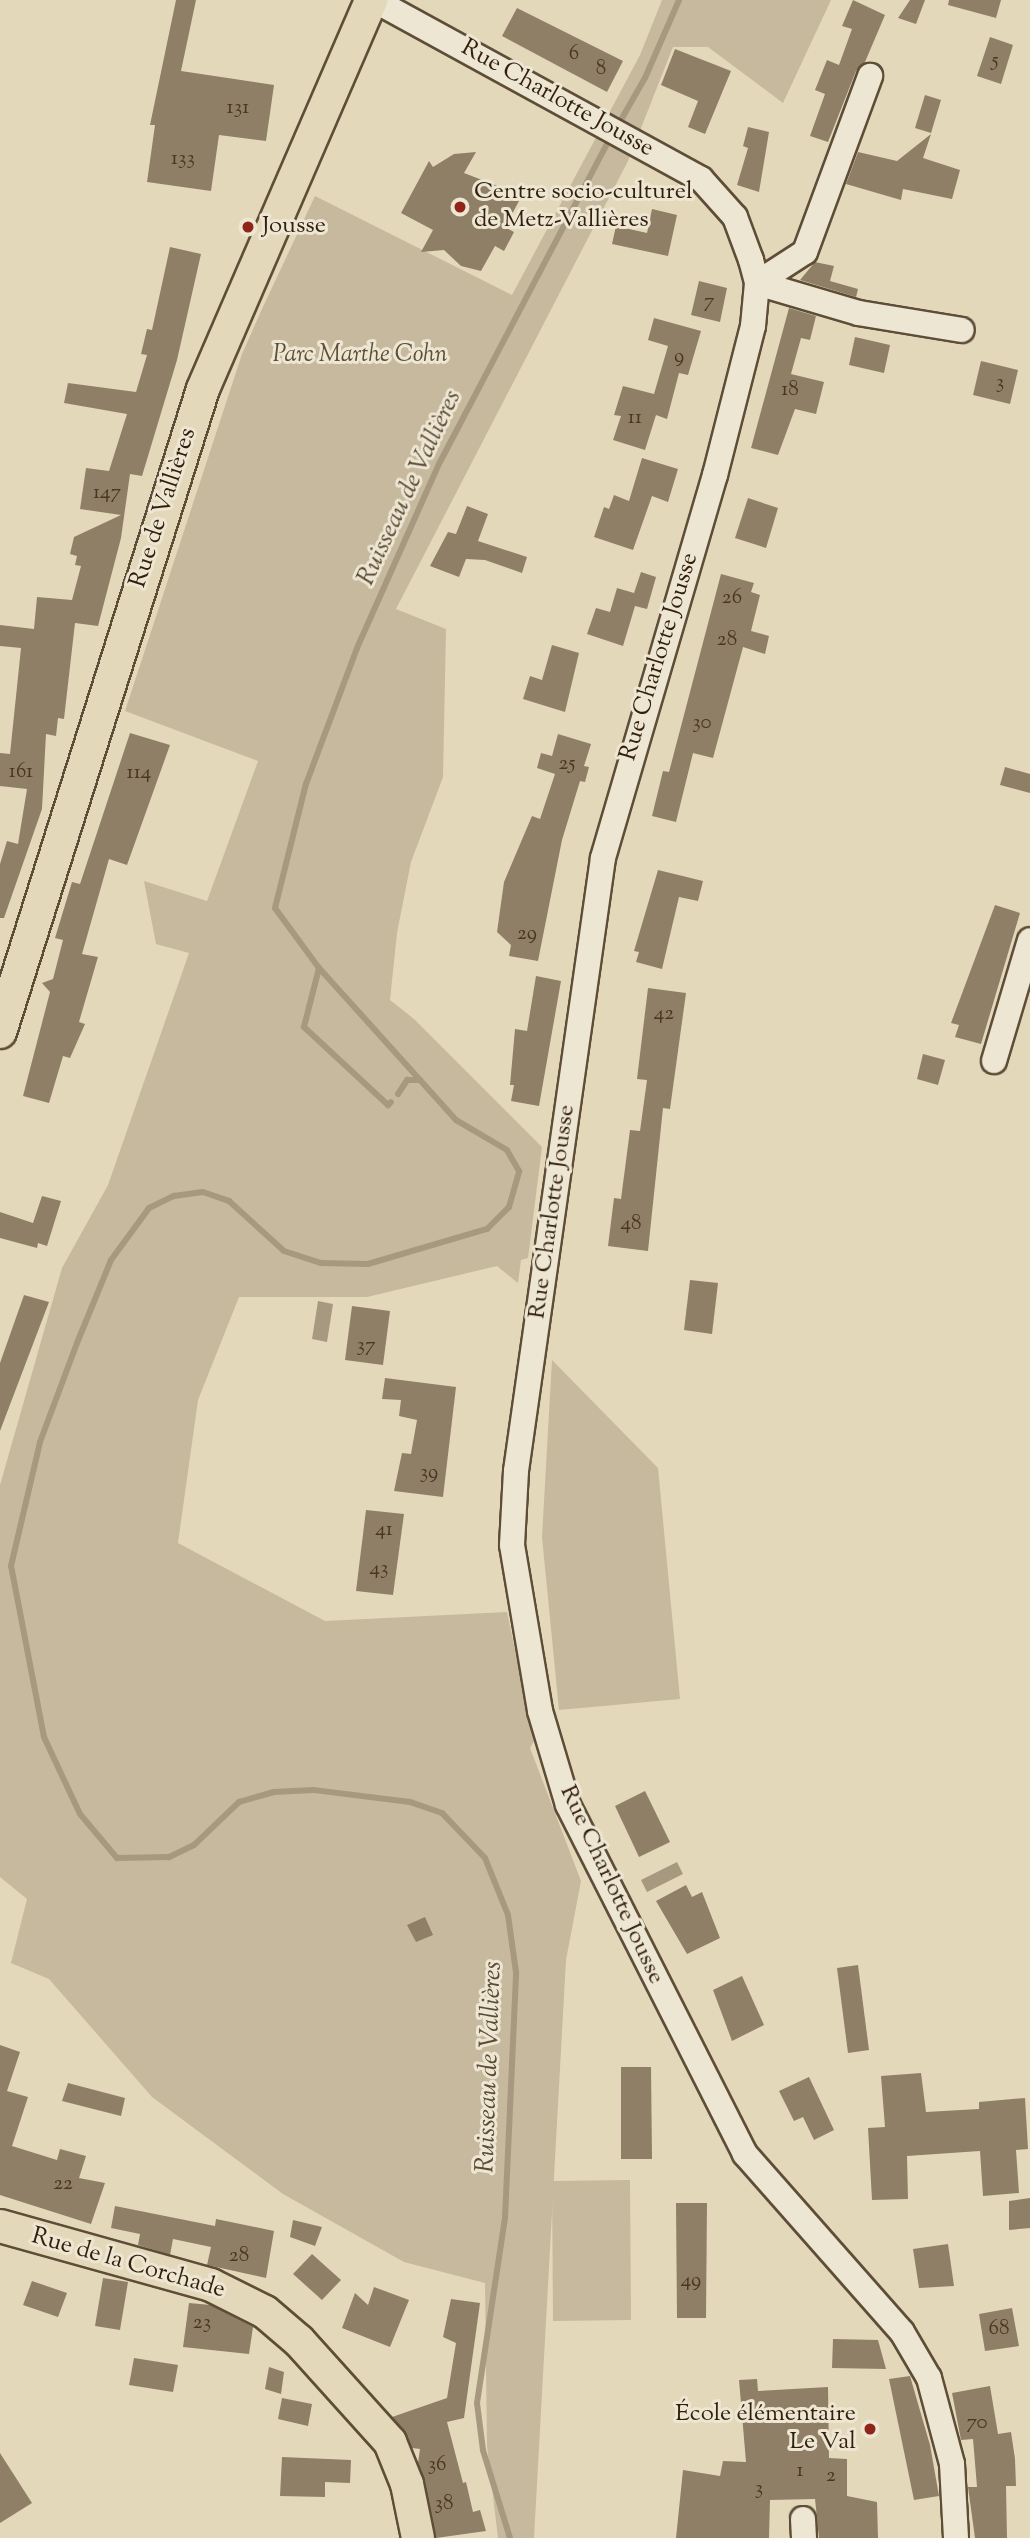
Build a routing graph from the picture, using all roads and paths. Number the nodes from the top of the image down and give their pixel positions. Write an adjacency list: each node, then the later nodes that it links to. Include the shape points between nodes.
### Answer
1 (373, 0): 3 (street, Rue Charlotte Jousse, via 701,179 719,196 744,237); 6 (main road, Rue de Vallières, via 202,389)
2 (870, 76): 3 (street, via 805,252)
3 (757, 283): 4 (street, via 859,313); 10 (street, Rue Charlotte Jousse, via 753,326 715,475 603,858 516,1471 512,1545 540,1711 568,1805 745,2154 902,2332 929,2378 952,2464)
4 (962, 330)
5 (1030, 940): 7 (street)
6 (0, 1032)
7 (994, 1061)
8 (0, 2226): 9 (main road, Rue de la Corchade, via 211,2285 265,2312 309,2351 390,2442 407,2484)
9 (418, 2538)
10 (957, 2538)

